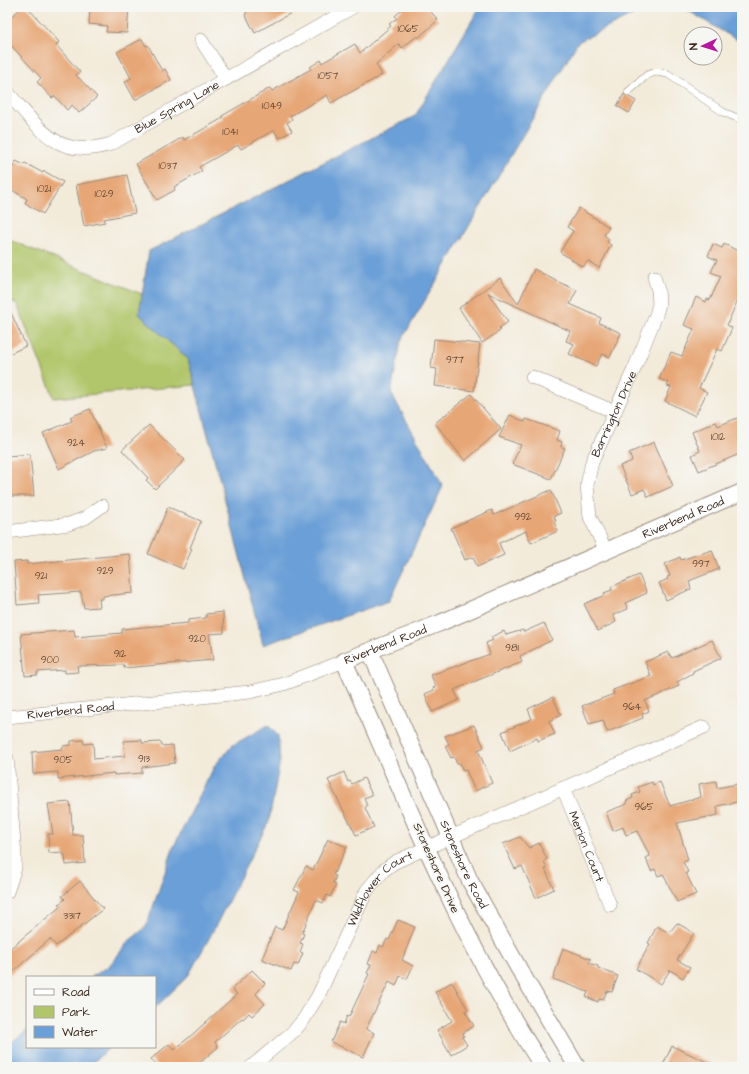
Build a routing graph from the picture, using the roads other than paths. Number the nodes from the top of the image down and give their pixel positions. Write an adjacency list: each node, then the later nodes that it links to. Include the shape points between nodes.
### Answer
1 (354, 7): 3 (street, Blue Spring Lane)
2 (201, 40): 3 (street)
3 (226, 79): 4 (street, Blue Spring Lane, via 111,144 94,149 76,149 59,144 47,136)
4 (7, 92)
5 (628, 92): 6 (lane, via 646,75 656,72 668,74 723,112)
6 (742, 120)
7 (654, 277): 9 (street, Barrington Drive, via 658,290 656,315)
8 (532, 377): 9 (street)
9 (615, 412): 13 (street, Barrington Drive, via 592,462 587,486 590,517)
10 (742, 492): 13 (street, Riverbend Road)
11 (102, 506): 12 (street, via 85,518 69,524)
12 (7, 532)
13 (606, 551): 14 (street, Riverbend Road)
14 (370, 651): 15 (street, Riverbend Road); 20 (street, Stoneshore Road)
15 (344, 661): 16 (street, Riverbend Road, via 284,684 250,692); 21 (street, Stoneshore Drive)
16 (7, 716)
17 (704, 727): 19 (street, Wildflower Court)
18 (7, 758): 22 (street, via 15,868)
19 (563, 788): 20 (street, Wildflower Court); 23 (street, Merion Court)
20 (451, 837): 21 (street, Wildflower Court); 26 (street, Stoneshore Road, via 470,881 511,956)
21 (428, 848): 24 (street, Wildflower Court, via 395,862 372,881 319,994 304,1019); 25 (street, Stoneshore Drive, via 454,910 484,969)
22 (7, 892)
23 (610, 905)
24 (252, 1067)
25 (543, 1067)
26 (577, 1067)

